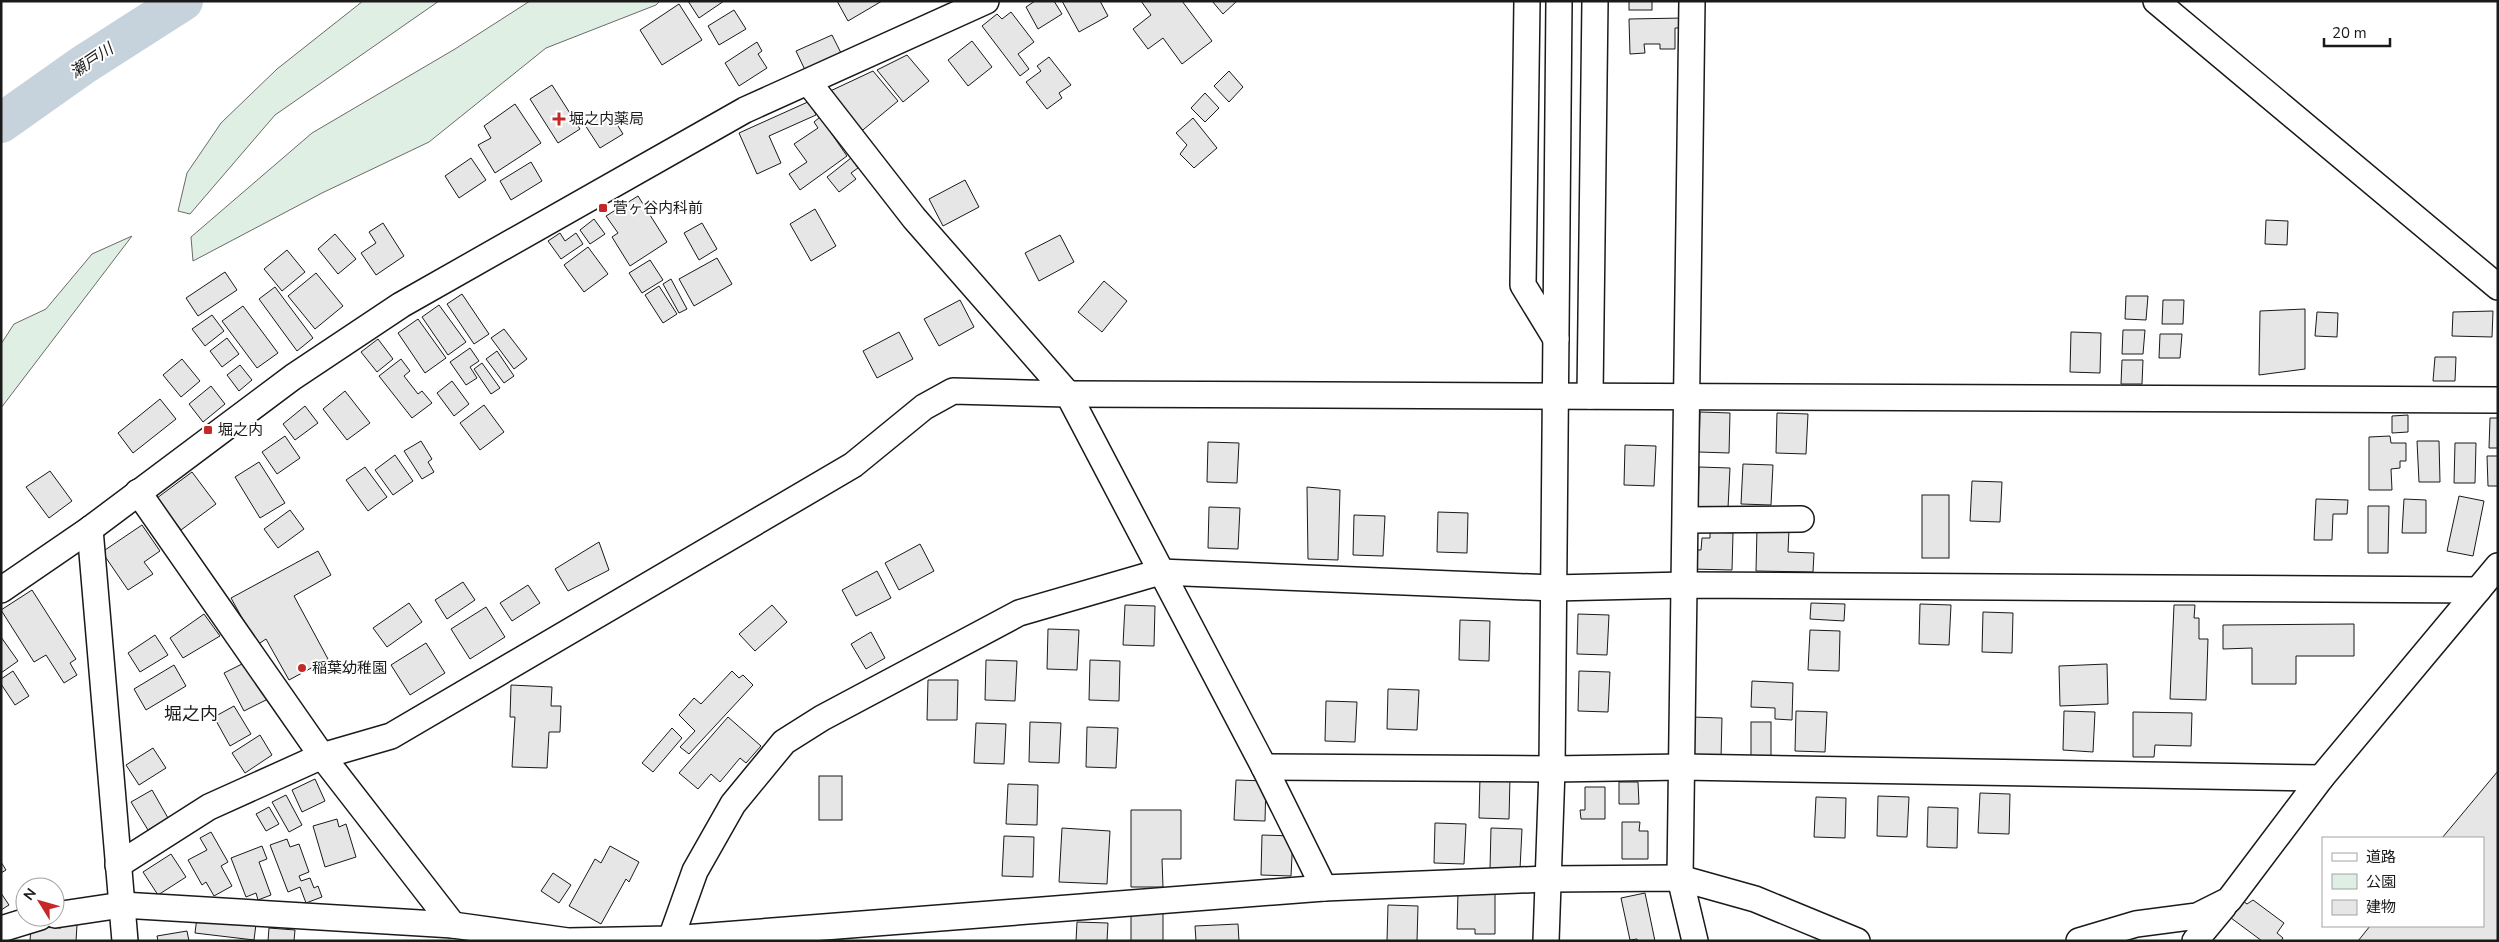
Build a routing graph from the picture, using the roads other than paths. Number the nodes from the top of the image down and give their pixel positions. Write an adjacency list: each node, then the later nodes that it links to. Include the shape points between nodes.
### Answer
1 (986, 1): 7 (street)
2 (1527, 1): 9 (street, via 1523,285)
3 (1558, 1): 9 (street)
4 (1595, 1): 11 (street)
5 (1692, 1): 13 (street)
6 (2156, 1): 8 (street)
7 (809, 82): 10 (street, via 914,218); 15 (street, via 745,110 401,305 293,377)
8 (2498, 287)
9 (1556, 339): 12 (street)
10 (1068, 394): 12 (street); 20 (street); 25 (street, via 953,391 924,408 853,465 391,736)
11 (1590, 396): 12 (street); 13 (street)
12 (1556, 397): 22 (street)
13 (1687, 398): 14 (street); 17 (street)
14 (2498, 400)
15 (138, 492): 18 (street); 25 (street)
16 (1801, 519): 17 (street)
17 (1686, 520): 21 (street)
18 (90, 529): 23 (street); 30 (street)
19 (2498, 566): 24 (street)
20 (1160, 572): 22 (street); 26 (street); 40 (street, via 1019,614 822,718 784,742 733,804 695,871)
21 (1685, 585): 22 (street); 24 (street); 27 (street)
22 (1553, 588): 28 (street)
23 (1, 590)
24 (2478, 590): 29 (street)
25 (322, 756): 30 (street, via 209,807); 38 (street)
26 (1264, 767): 28 (street); 33 (street)
27 (1683, 768): 28 (street); 29 (street); 31 (street)
28 (1552, 770): 32 (street)
29 (2321, 778): 34 (street)
30 (118, 865): 35 (street)
31 (1680, 878): 32 (street); 43 (street); 44 (street, via 1755,899)
32 (1547, 880): 33 (street); 42 (street)
33 (1324, 888): 40 (street)
34 (2228, 900): 45 (street, via 2197,916 2136,924); 46 (street)
35 (122, 906): 36 (street); 38 (street); 41 (street)
36 (65, 914)
37 (15, 925): 39 (street)
38 (453, 925): 40 (street, via 568,941)
39 (1, 929)
40 (670, 940)
41 (125, 941)
42 (1546, 941)
43 (1695, 941)
44 (1857, 941)
45 (2079, 941)
46 (2195, 941)

